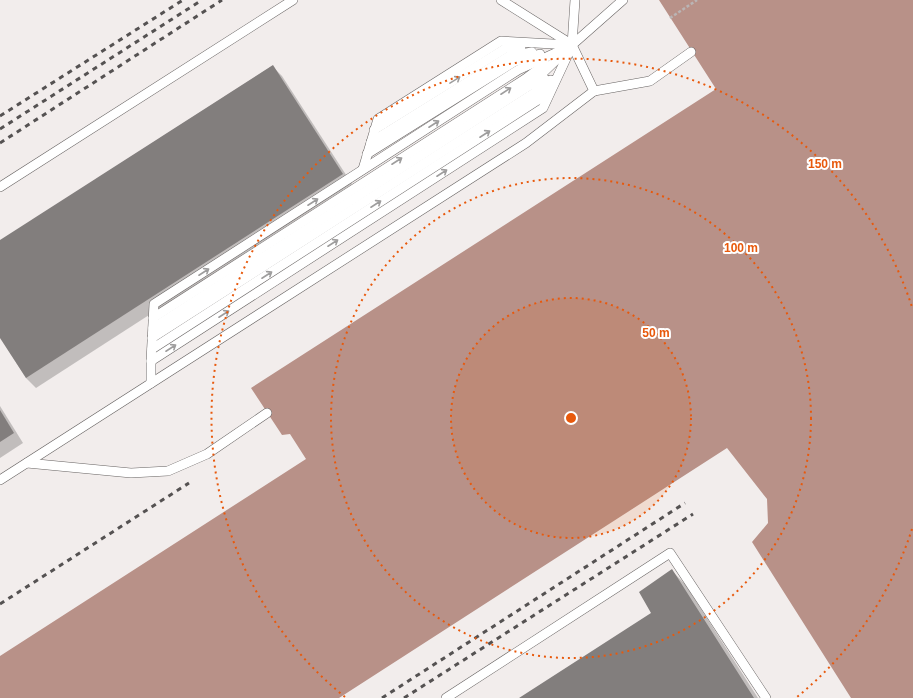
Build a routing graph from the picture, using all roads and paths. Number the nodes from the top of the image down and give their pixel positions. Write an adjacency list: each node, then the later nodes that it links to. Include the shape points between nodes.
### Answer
1 (293, 0): 16 (lane)
2 (501, 0): 7 (lane)
3 (574, 0): 7 (lane)
4 (622, 0): 7 (lane)
5 (697, 0): 6 (path)
6 (670, 18)
7 (572, 45): 9 (lane); 9 (lane); 10 (lane); 11 (lane); 11 (lane); 11 (lane); 12 (lane, via 501,41 378,119)
8 (692, 52): 10 (lane, via 650,81)
9 (512, 59): 12 (lane, one-way to 9); 13 (lane); 14 (lane); 15 (lane, one-way to 9)
10 (594, 91): 23 (lane, via 526,143)
11 (534, 93): 17 (lane, one-way to 11); 17 (lane, one-way to 11); 22 (lane, one-way to 11)
12 (374, 130): 13 (lane)
13 (371, 142): 14 (lane)
14 (367, 154): 15 (lane)
15 (363, 169): 18 (lane, one-way to 15, via 154,304)
16 (0, 187)
17 (182, 314): 18 (lane); 19 (lane); 20 (lane); 21 (lane)
18 (153, 318): 19 (lane)
19 (153, 328): 20 (lane)
20 (152, 338): 21 (lane)
21 (152, 349): 22 (lane)
22 (151, 361): 23 (lane)
23 (151, 383): 25 (lane)
24 (267, 413): 25 (lane, via 207,454 168,471 131,473)
25 (26, 463): 26 (lane)
26 (0, 480)
27 (446, 698): 28 (lane, via 670,553)
28 (766, 698)

